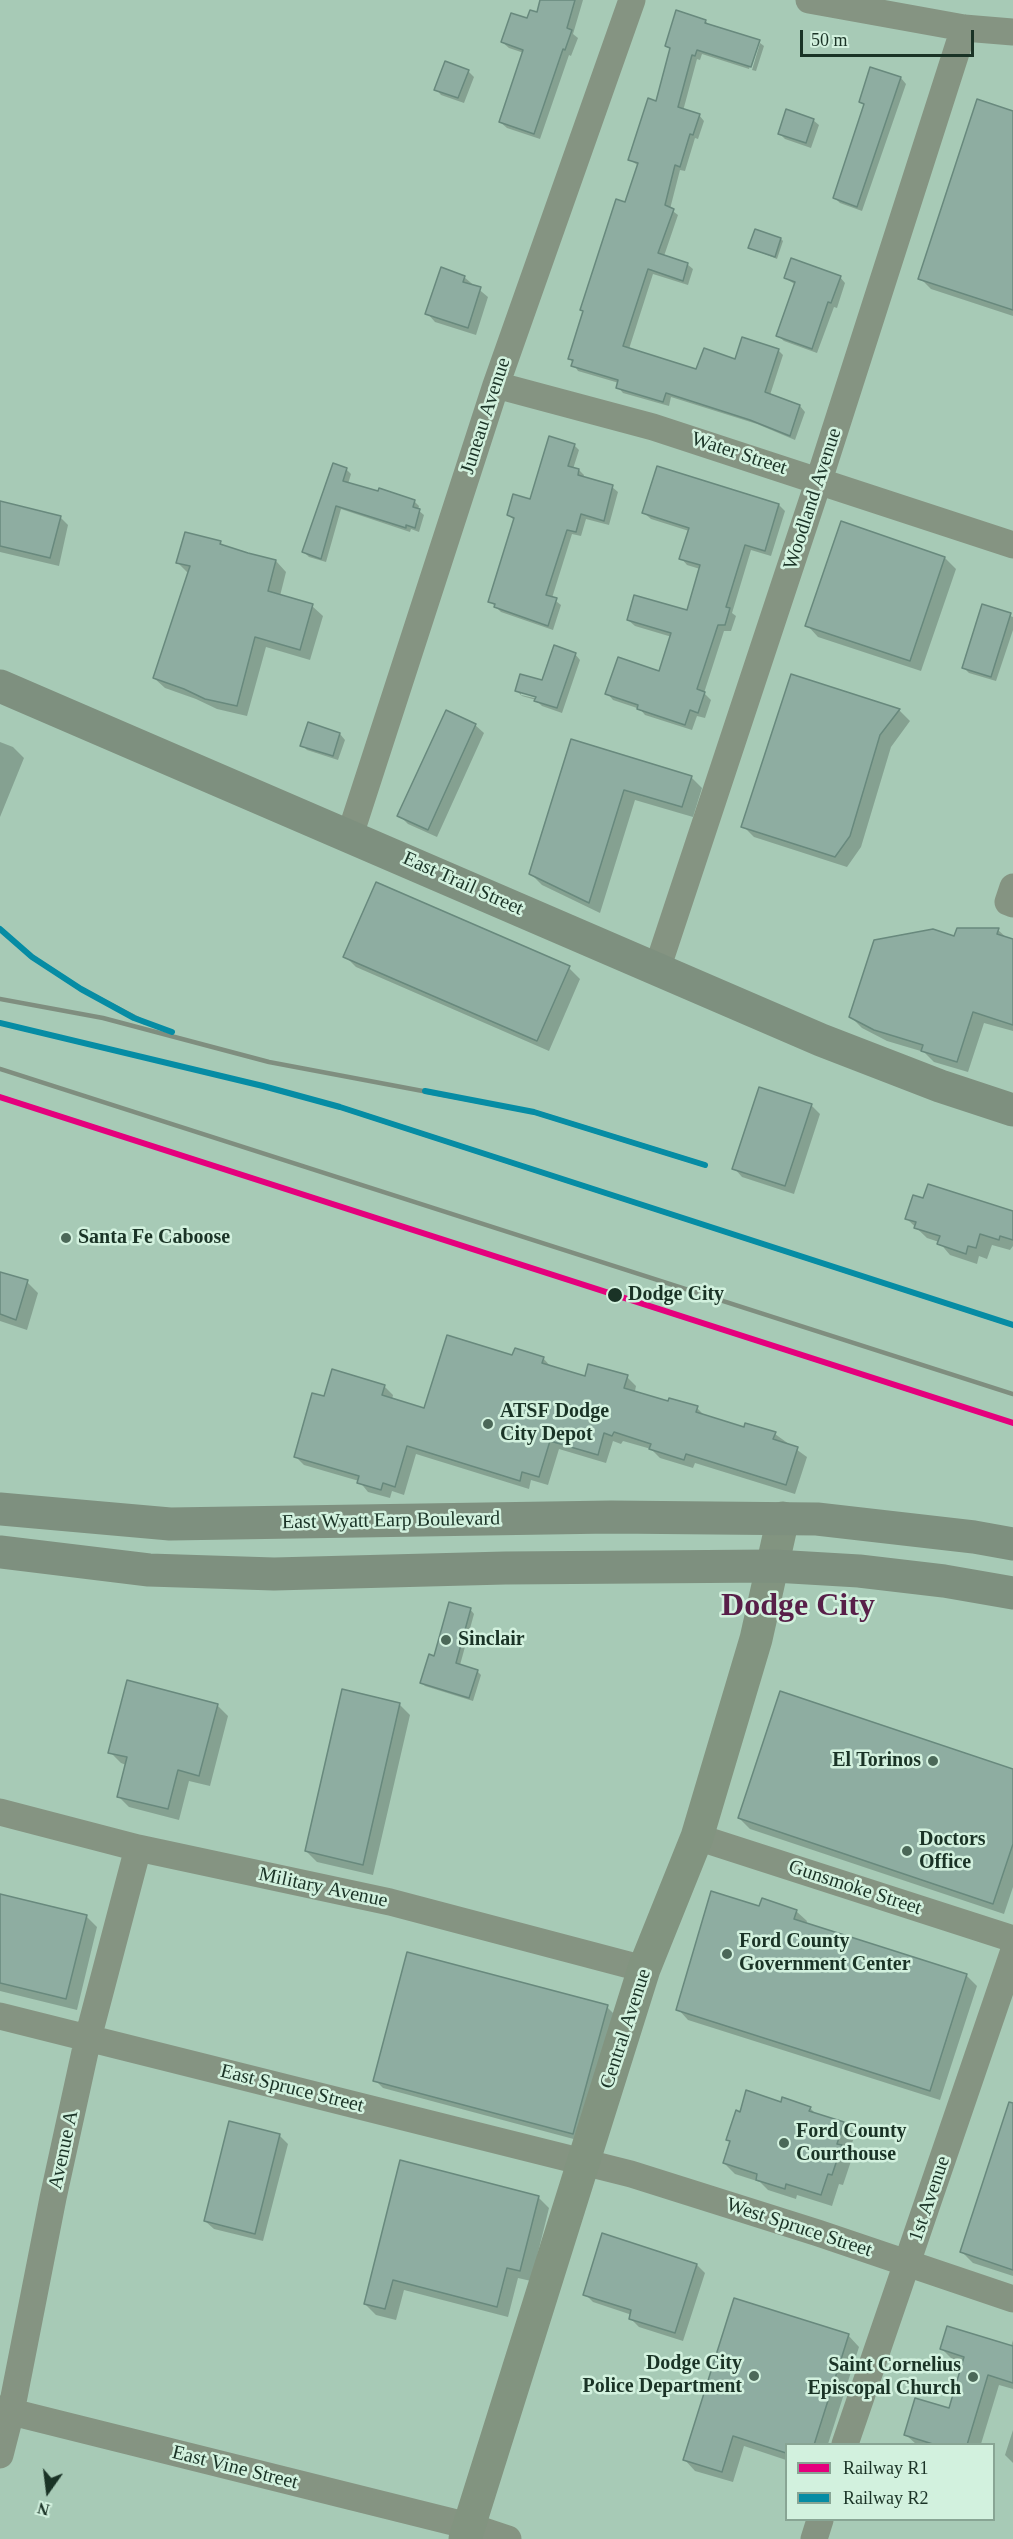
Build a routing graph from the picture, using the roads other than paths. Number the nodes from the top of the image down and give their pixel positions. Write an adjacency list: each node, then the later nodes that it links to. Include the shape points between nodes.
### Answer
1 (632, 0): 5 (street, Juneau Avenue)
2 (809, 0): 3 (street)
3 (964, 28): 4 (street); 6 (street, Woodland Avenue)
4 (1013, 32)
5 (496, 385): 6 (street, Water Street, via 653,427); 9 (street, Juneau Avenue)
6 (819, 480): 7 (street, Water Street); 10 (street, Woodland Avenue)
7 (1013, 545)
8 (0, 686): 9 (main road, East Trail Street)
9 (350, 835): 10 (main road, East Trail Street)
10 (657, 969): 11 (main road, East Trail Street, via 821,1040)
11 (1013, 1110)
12 (0, 1509): 13 (main road, East Wyatt Earp Boulevard, via 170,1524)
13 (783, 1518): 14 (main road, East Wyatt Earp Boulevard, via 896,1527); 16 (street, Central Avenue)
14 (1013, 1544)
15 (0, 1552): 16 (main road, via 149,1570 263,1574)
16 (774, 1566): 17 (main road, via 880,1573); 19 (street, Central Avenue)
17 (1013, 1593)
18 (0, 1812): 20 (street, Military Avenue)
19 (697, 1837): 21 (street, Gunsmoke Street); 23 (street, Central Avenue)
20 (138, 1848): 23 (street, Military Avenue, via 390,1902); 25 (street, Avenue A)
21 (1013, 1939)
22 (1013, 1953): 27 (street, 1st Avenue)
23 (644, 1969): 26 (street, Central Avenue)
24 (0, 2016): 25 (street, East Spruce Street)
25 (88, 2038): 26 (street, East Spruce Street); 29 (street, Avenue A)
26 (585, 2162): 27 (street, West Spruce Street); 33 (street, Central Avenue)
27 (908, 2264): 28 (street, West Spruce Street); 30 (street, 1st Avenue)
28 (1013, 2299)
29 (6, 2410): 31 (street, Avenue A); 33 (street, East Vine Street)
30 (846, 2443)
31 (0, 2455)
32 (820, 2521): 35 (street)
33 (467, 2533): 34 (street, East Vine Street)
34 (508, 2539)
35 (814, 2539)

